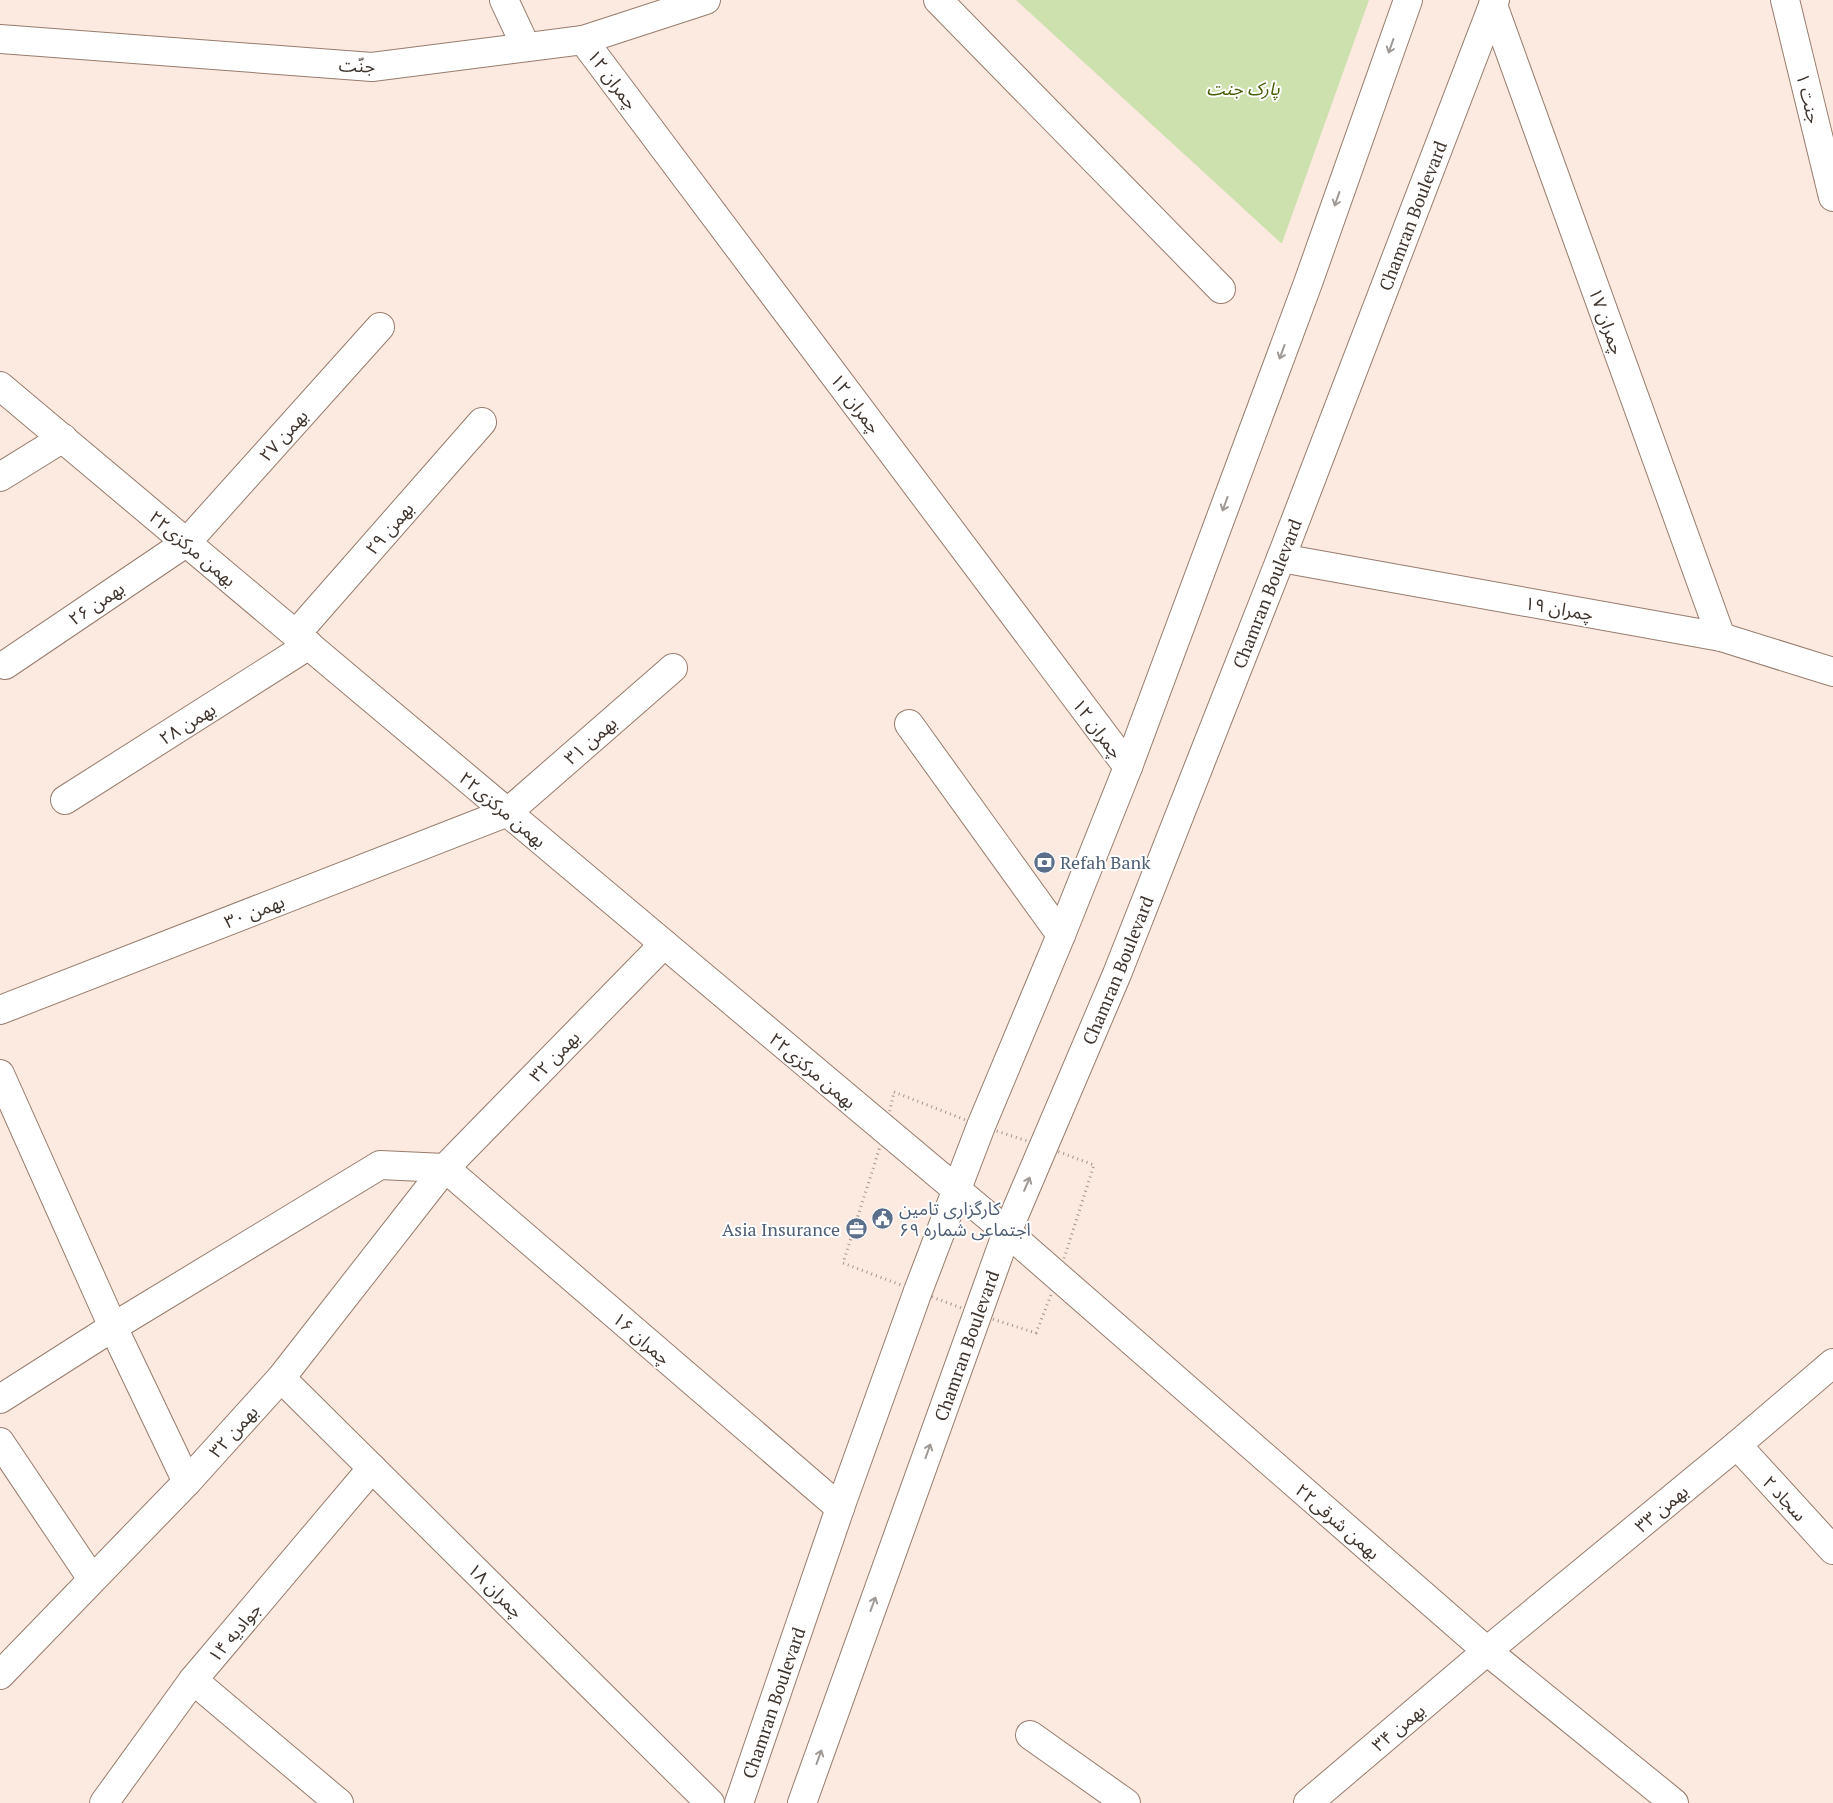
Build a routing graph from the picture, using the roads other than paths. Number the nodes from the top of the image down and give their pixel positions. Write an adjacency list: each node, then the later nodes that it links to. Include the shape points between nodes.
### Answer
1 (504, 0): 9 (street)
2 (706, 0): 8 (street, جنّت)
3 (938, 0): 11 (street)
4 (1408, 0): 25 (street, Chamran Boulevard, one-way to 25, via 1308,283)
5 (1785, 0): 10 (street, جنت ۱)
6 (1494, 2): 18 (street, Chamran Boulevard); 19 (street, چمران ۱۷)
7 (0, 39): 9 (street, جنّت, via 372,67)
8 (583, 40): 9 (street, جنّت); 25 (street, چمران ۱۲)
9 (526, 47)
10 (1833, 197)
11 (1221, 289)
12 (380, 327): 17 (street, بهمن ۲۷)
13 (0, 386): 15 (street, ۲۲بهمن مرکزی)
14 (482, 422): 20 (street, بهمن ۲۹)
15 (63, 438): 16 (street); 17 (street, ۲۲بهمن مرکزی)
16 (0, 478)
17 (187, 542): 20 (street, ۲۲بهمن مرکزی); 21 (street, بهمن ۲۶)
18 (1281, 558): 19 (street, چمران ۱۹); 34 (street, Chamran Boulevard, one-way to 18, via 1116,974)
19 (1721, 637): 23 (street, چمران ۱۹)
20 (302, 640): 26 (street, بهمن ۲۸); 27 (street, ۲۲بهمن مرکزی)
21 (6, 664)
22 (673, 668): 27 (street, بهمن ۳۱)
23 (1833, 672)
24 (909, 724): 28 (street)
25 (1128, 767): 28 (street, Chamran Boulevard)
26 (65, 800)
27 (508, 812): 29 (street, ۲۲بهمن مرکزی); 30 (street, بهمن ۳۰)
28 (1061, 936): 33 (street, Chamran Boulevard)
29 (664, 944): 32 (street, بهمن ۳۲); 33 (street, ۲۲بهمن مرکزی)
30 (0, 1010)
31 (0, 1074): 35 (street)
32 (445, 1168): 35 (street, via 380,1165); 37 (street, بهمن ۳۲); 43 (street, چمران ۱۶)
33 (957, 1190): 34 (street, ۲۲بهمن مرکزی); 43 (street, Chamran Boulevard)
34 (1007, 1232): 46 (street, ۲۲بهمن شرقی); 55 (street, Chamran Boulevard, one-way to 34)
35 (113, 1327): 38 (street); 42 (street)
36 (1833, 1363): 40 (street, بهمن ۳۳)
37 (281, 1378): 41 (street, چمران ۱۸); 42 (street, بهمن ۳۲)
38 (0, 1399)
39 (0, 1442): 45 (street)
40 (1737, 1445): 44 (street, سجاد ۲); 46 (street, بهمن ۳۳)
41 (372, 1468): 48 (street, جوادیه ۱۴); 53 (street, چمران ۱۸)
42 (187, 1482): 45 (street, بهمن ۳۲)
43 (840, 1508): 54 (street, Chamran Boulevard)
44 (1833, 1550)
45 (92, 1580): 47 (street, بهمن ۳۲)
46 (1487, 1651): 50 (street, بهمن ۳۴); 57 (street, ۲۲بهمن شرقی)
47 (0, 1675)
48 (193, 1680): 51 (street, جوادیه ۱۴); 52 (street)
49 (1030, 1735): 56 (street)
50 (1312, 1802)
51 (104, 1803)
52 (339, 1803)
53 (710, 1803)
54 (739, 1803)
55 (802, 1803)
56 (1126, 1803)
57 (1674, 1803)

